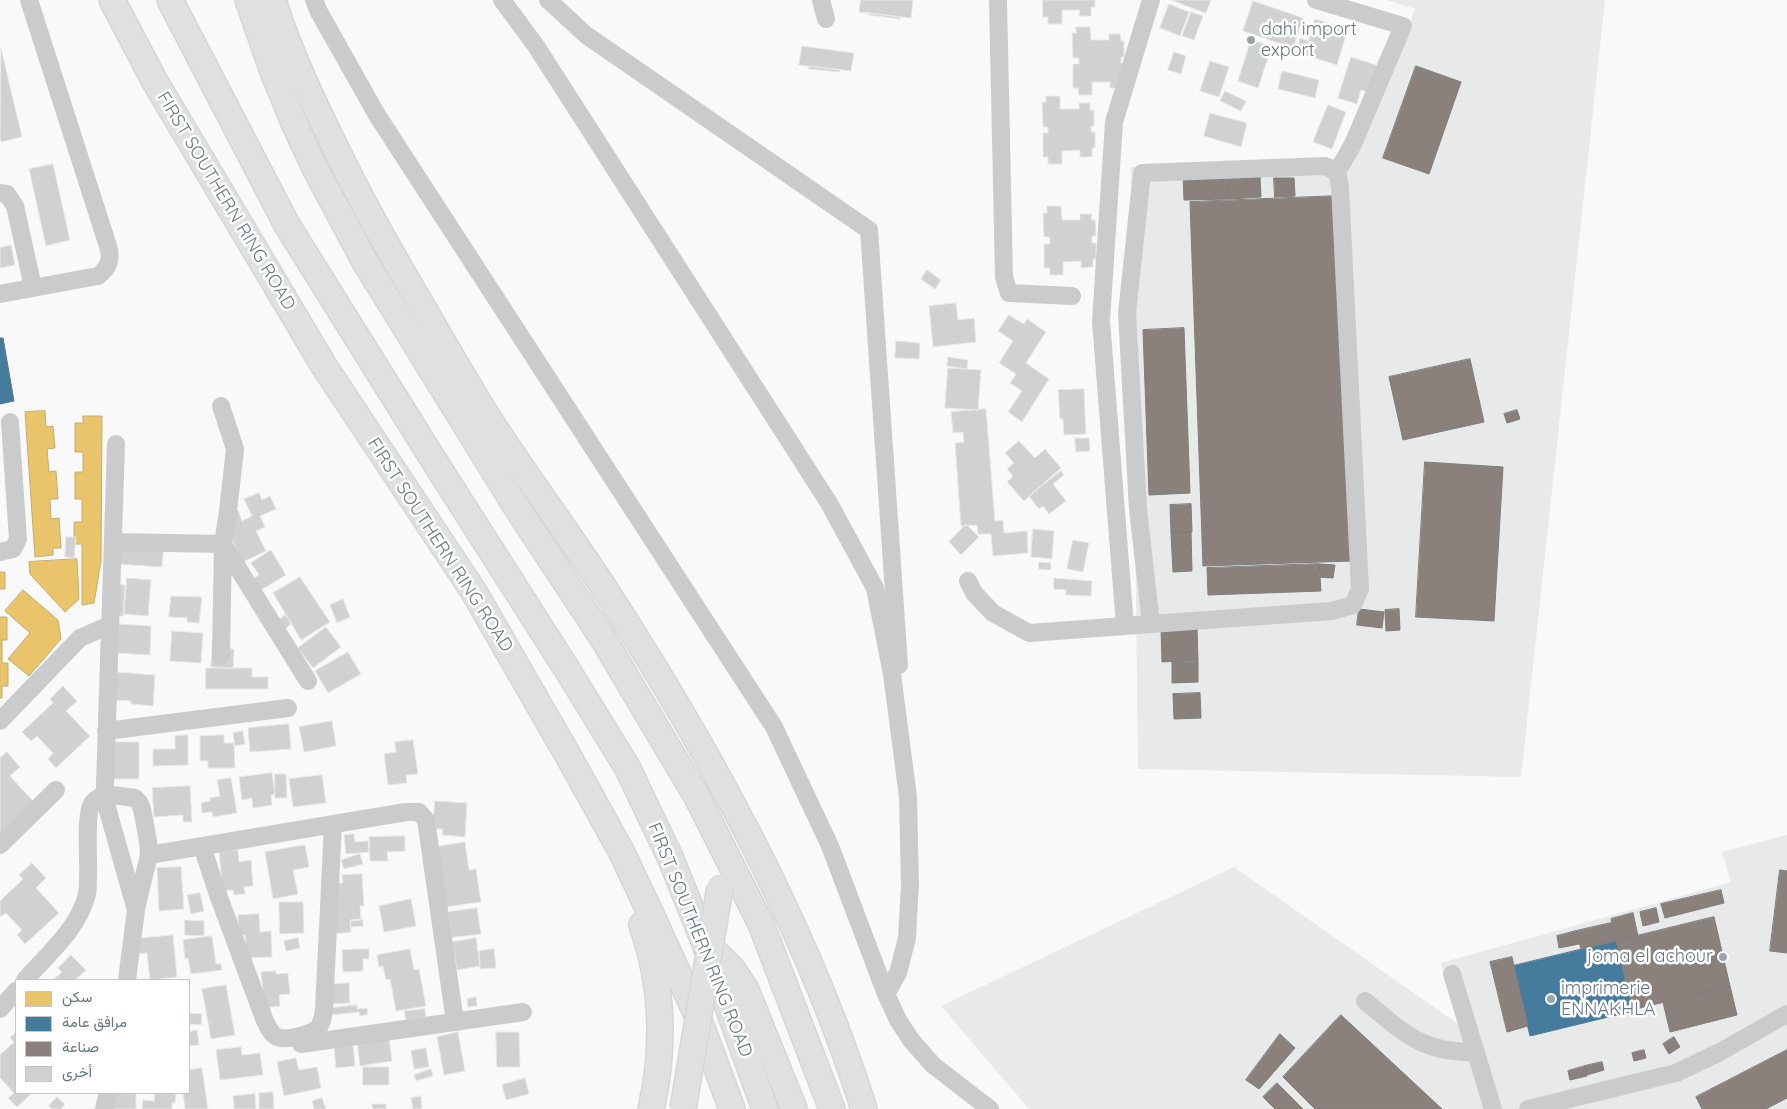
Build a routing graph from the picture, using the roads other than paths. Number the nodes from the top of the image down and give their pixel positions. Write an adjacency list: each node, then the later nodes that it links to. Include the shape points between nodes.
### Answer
1 (29, 0): 17 (street, via 110,253 108,266 98,276)
2 (112, 0): 42 (highway, FIRST SOUTHERN RING ROAD, via 159,88 324,366 474,592)
3 (170, 0): 45 (highway, FIRST SOUTHERN RING ROAD, via 287,225 627,767 670,857)
4 (248, 0): 37 (highway, via 294,122 365,262 602,637)
5 (273, 0): 66 (highway, via 297,68 393,259 494,427 608,593 720,780 794,925)
6 (314, 0): 50 (street, via 377,115 774,727 830,846)
7 (502, 0): 38 (street, via 536,46 829,503 875,588 892,674)
8 (548, 0): 38 (street, via 586,34 869,230)
9 (822, 0): 14 (street)
10 (998, 0): 19 (street, via 1004,276 1009,293)
11 (1151, 0): 29 (street, via 1114,122 1100,320)
12 (1316, 0): 13 (street)
13 (1361, 6): 15 (street, via 1403,26 1354,144)
14 (826, 19)
15 (1337, 172): 27 (street, via 1360,589 1352,605 1332,611); 27 (street, via 1325,166 1142,173 1127,313 1138,509)
16 (0, 193): 17 (street, via 7,194 15,206)
17 (33, 288): 18 (street)
18 (0, 294)
19 (1072, 296)
20 (221, 406): 24 (street, via 235,449)
21 (10, 422): 25 (street, via 18,539 13,549)
22 (116, 444): 23 (street)
23 (113, 542): 24 (street); 28 (street)
24 (222, 544): 30 (street); 31 (street)
25 (0, 552)
26 (968, 581): 29 (street, via 974,594 993,613 1029,632)
27 (1151, 624): 29 (street)
28 (110, 625): 33 (street, via 80,638); 34 (street)
29 (1125, 626)
30 (221, 656)
31 (308, 681)
32 (288, 708): 34 (street)
33 (0, 721)
34 (106, 731): 36 (street)
35 (56, 790): 40 (street)
36 (105, 794): 43 (street, via 135,798 139,802); 44 (street); 47 (street, via 92,803 89,810 87,893 78,918)
37 (696, 795): 61 (highway, bridge, via 720,887); 65 (highway, via 761,924)
38 (908, 797): 50 (street, via 908,938 898,973)
39 (333, 824): 41 (street); 41 (street, via 322,1020 311,1032 283,1038 275,1036 265,1021); 55 (street, via 406,812 418,812 426,820)
40 (0, 845)
41 (202, 846): 43 (street)
42 (621, 851): 60 (highway, via 629,892 648,943 658,992 659,1068); 62 (highway, FIRST SOUTHERN RING ROAD, via 697,1015)
43 (149, 855): 44 (street)
44 (136, 910): 48 (street)
45 (704, 941): 63 (highway, FIRST SOUTHERN RING ROAD); 64 (highway, via 733,970 742,984)
46 (1452, 974): 57 (street)
47 (26, 979)
48 (128, 979)
49 (15, 991): 52 (street)
50 (886, 994): 67 (street, via 911,1040 933,1064)
51 (1365, 1001): 57 (street, via 1403,1032 1424,1044 1442,1050)
52 (0, 1009)
53 (523, 1012): 55 (street)
54 (1787, 1014): 69 (street, via 1676,1073)
55 (456, 1022): 56 (street)
56 (301, 1044)
57 (1475, 1052): 68 (street)
58 (108, 1094): 59 (street)
59 (104, 1109)
60 (651, 1109)
61 (683, 1109)
62 (732, 1109)
63 (765, 1109)
64 (794, 1109)
65 (832, 1109)
66 (864, 1109)
67 (990, 1109)
68 (1493, 1109)
69 (1528, 1109)

